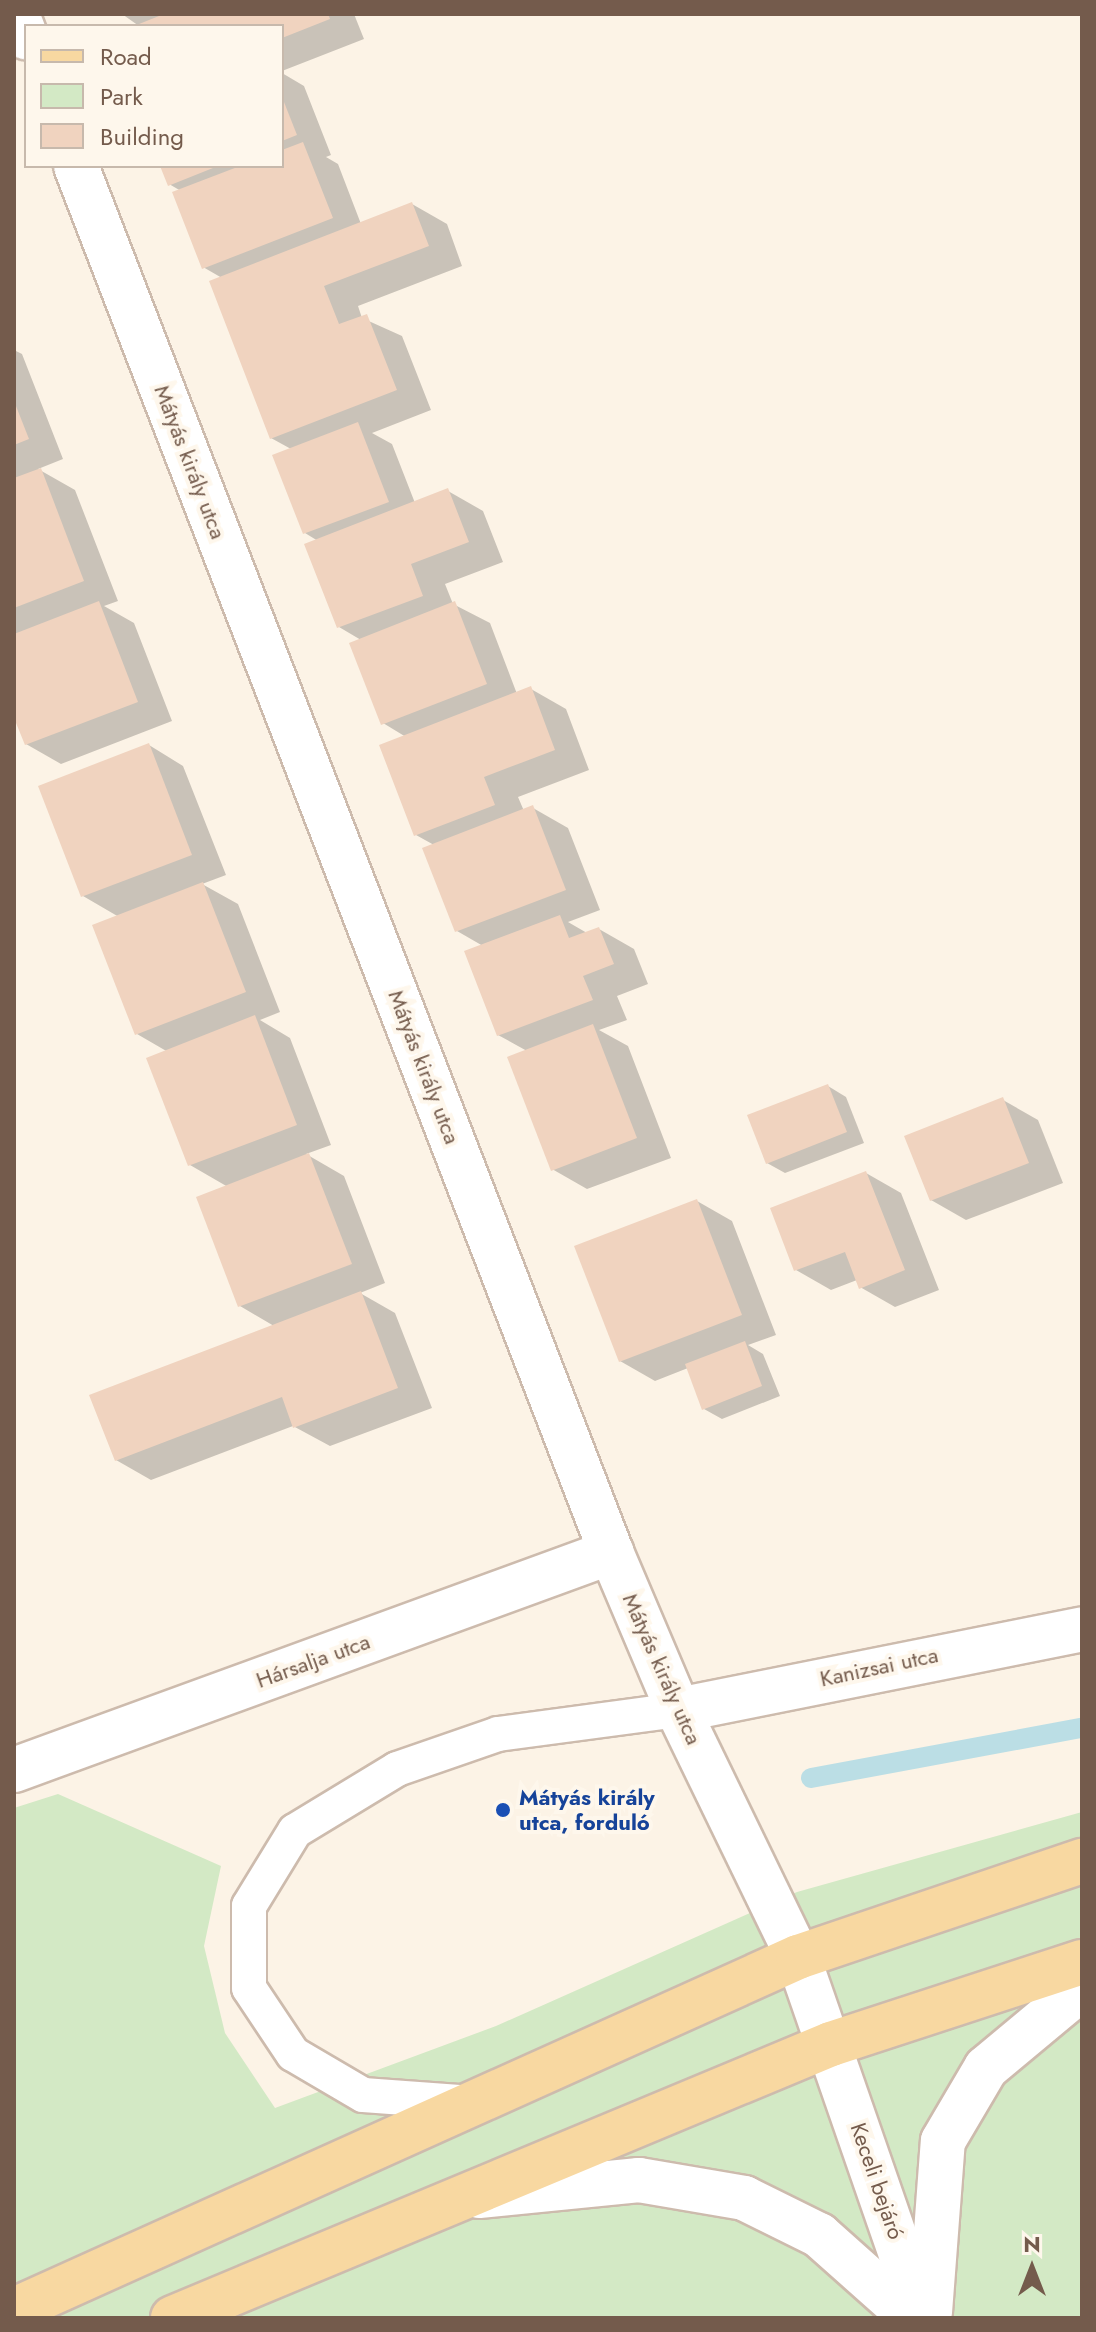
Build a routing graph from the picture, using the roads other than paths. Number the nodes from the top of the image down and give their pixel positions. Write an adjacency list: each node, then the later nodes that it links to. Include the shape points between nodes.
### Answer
1 (77, 168): 2 (street, Mátyás király utca)
2 (611, 1552): 4 (street, Mátyás király utca); 5 (street, Hársalja utca)
3 (1082, 1629): 4 (street, Kanizsai utca)
4 (678, 1710): 7 (street, Mátyás király utca); 11 (lane, via 498,1734 397,1769 295,1831 249,1906 249,1988 293,2054 363,2095)
5 (14, 1770)
6 (1082, 1861): 7 (main road)
7 (798, 1957): 10 (street, Mátyás király utca); 11 (main road)
8 (1082, 1962): 10 (main road)
9 (1082, 1988): 16 (street, via 986,2068 943,2141)
10 (831, 2044): 12 (main road); 16 (street, Keceli bejáró)
11 (481, 2103): 13 (main road)
12 (469, 2197): 14 (main road); 15 (street, via 639,2180 744,2198 819,2235)
13 (14, 2310)
14 (173, 2318)
15 (912, 2318)
16 (926, 2318)

